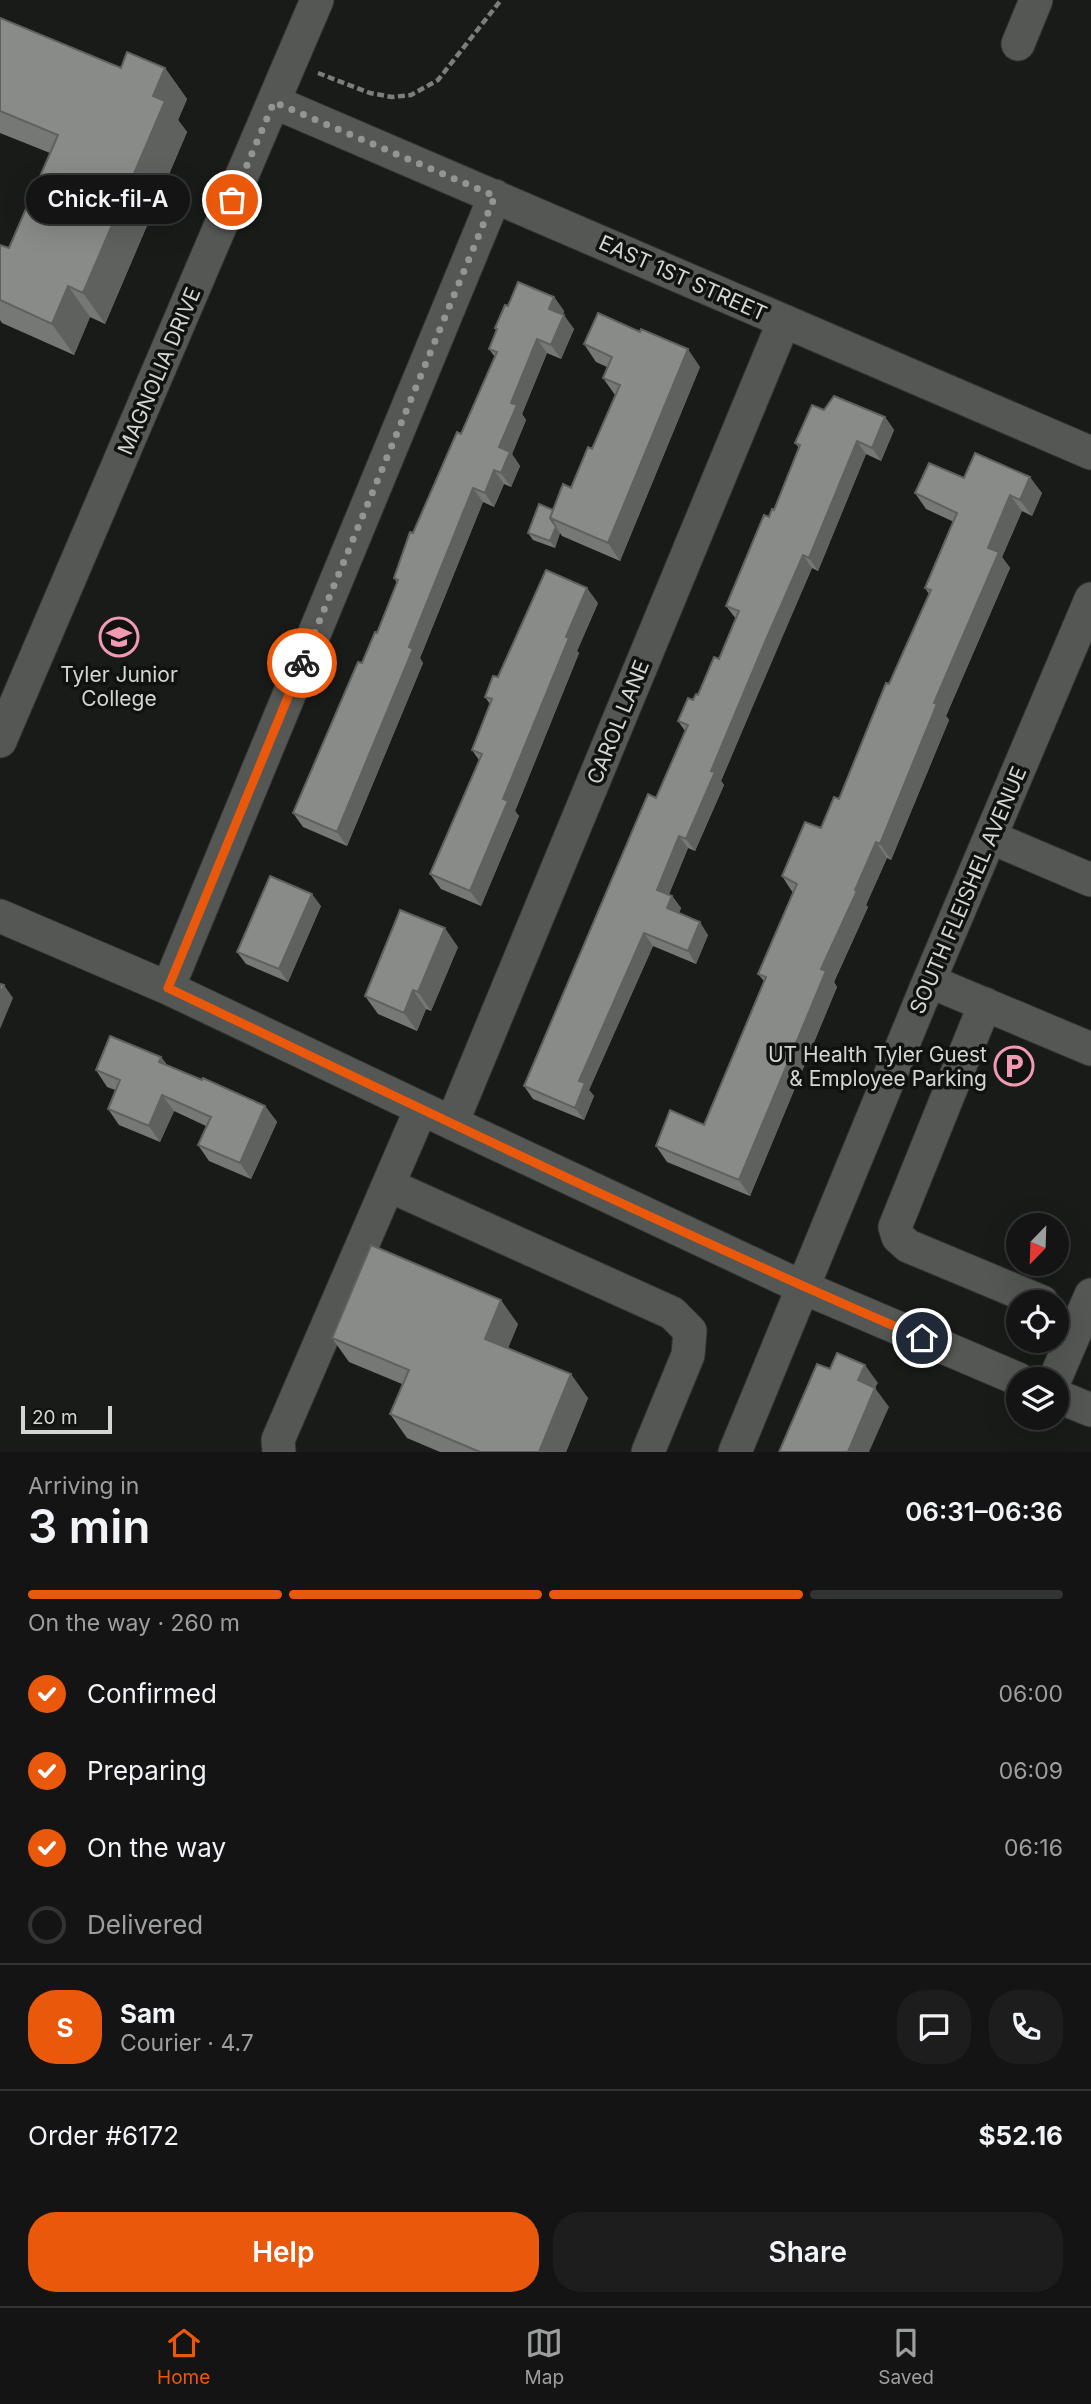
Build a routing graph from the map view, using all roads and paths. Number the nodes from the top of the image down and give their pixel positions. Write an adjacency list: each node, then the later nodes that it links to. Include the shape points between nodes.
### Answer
1 (317, 0): 5 (street, MAGNOLIA DRIVE)
2 (501, 0): 5 (path, via 438,80 411,95 370,93)
3 (1036, 0): 4 (street)
4 (1018, 44)
5 (291, 62): 6 (street, MAGNOLIA DRIVE)
6 (274, 102): 7 (street, EAST 1ST STREET); 11 (street, MAGNOLIA DRIVE)
7 (495, 196): 8 (street, EAST 1ST STREET); 16 (street)
8 (783, 321): 9 (street, EAST 1ST STREET); 20 (street, CAROL LANE)
9 (1091, 453)
10 (1091, 599): 12 (street, SOUTH FLEISHEL AVENUE)
11 (0, 741)
12 (990, 837): 13 (street); 15 (street, SOUTH FLEISHEL AVENUE)
13 (1091, 880)
14 (0, 916): 16 (street)
15 (929, 981): 17 (street); 22 (street, SOUTH FLEISHEL AVENUE)
16 (168, 988): 19 (street)
17 (985, 1004): 18 (street); 23 (street, via 895,1227 908,1246)
18 (1091, 1049)
19 (421, 1108): 20 (street); 21 (street)
20 (452, 1123): 22 (street)
21 (388, 1185): 29 (street, via 278,1440); 30 (street, via 672,1312 690,1331 688,1355)
22 (802, 1287): 26 (street); 31 (street, SOUTH FLEISHEL AVENUE)
23 (1013, 1290)
24 (1076, 1307): 25 (street)
25 (1058, 1367)
26 (1006, 1374)
27 (1069, 1401): 28 (street)
28 (1091, 1410)
29 (279, 1452)
30 (648, 1452)
31 (734, 1452)

